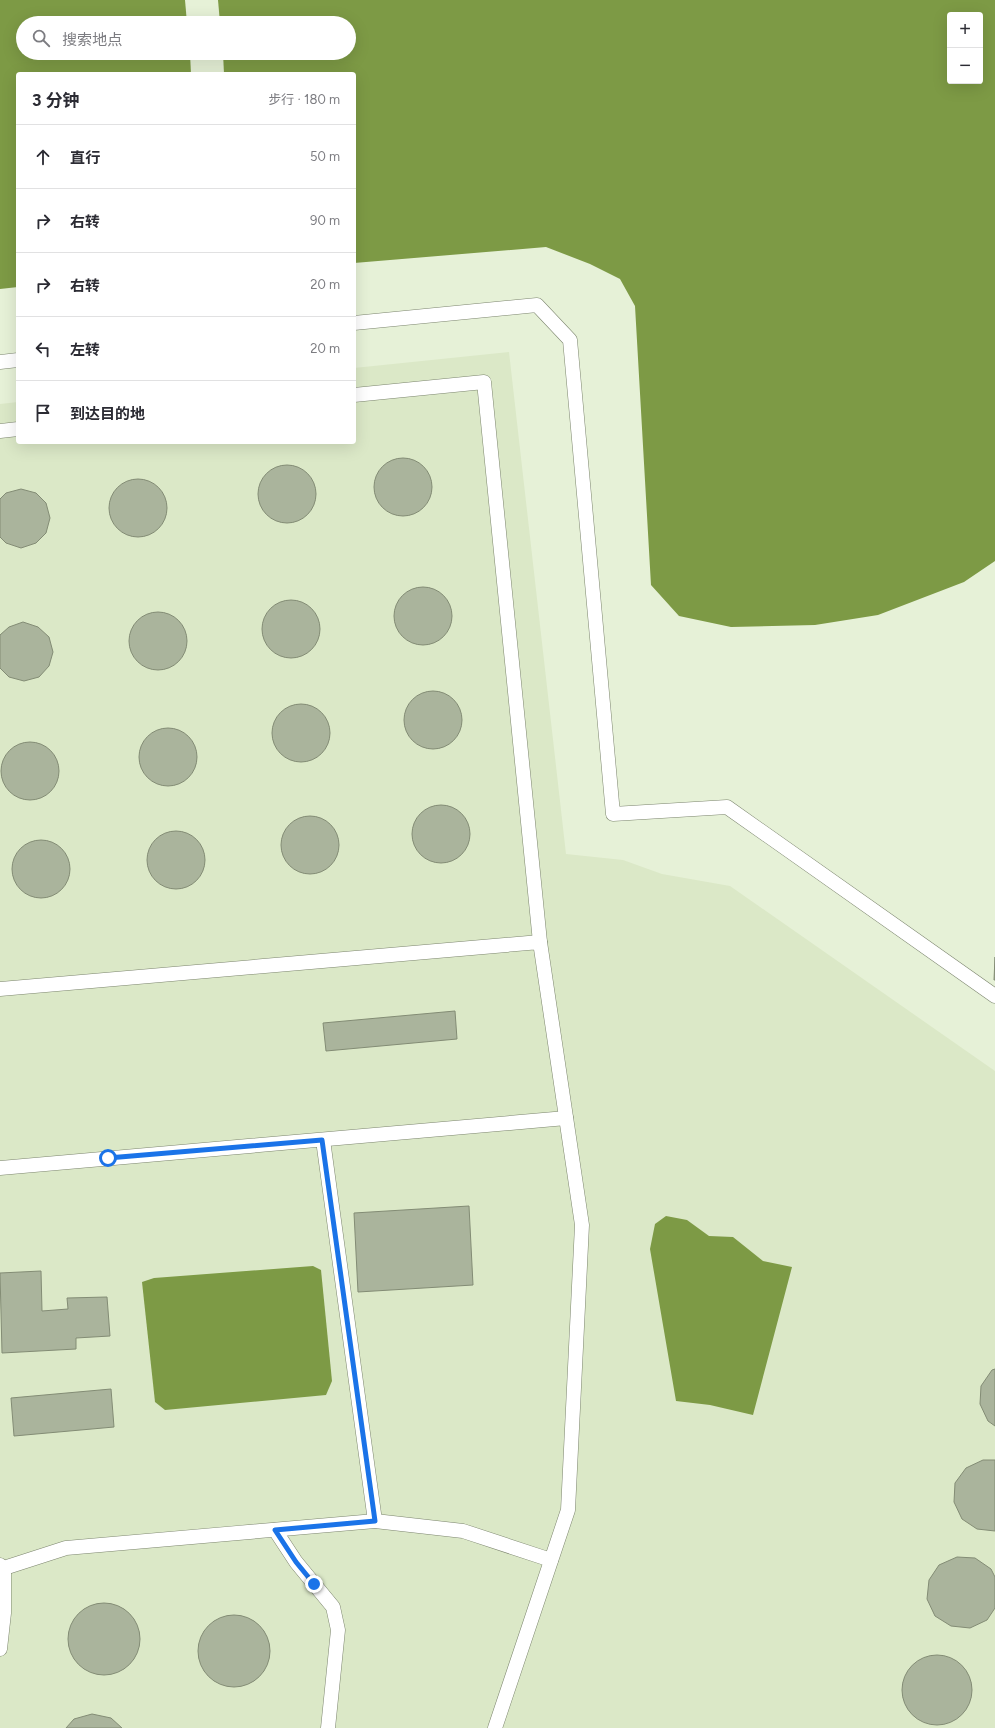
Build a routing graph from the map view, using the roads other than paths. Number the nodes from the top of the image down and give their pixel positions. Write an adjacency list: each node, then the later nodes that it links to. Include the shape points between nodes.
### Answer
1 (356, 323): 9 (lane, via 537,305 570,340 613,814 726,807)
2 (16, 360): 3 (lane)
3 (0, 362)
4 (356, 395): 7 (lane, via 484,382)
5 (16, 429): 6 (lane)
6 (0, 431)
7 (540, 942): 8 (lane); 10 (lane)
8 (0, 989)
9 (995, 996)
10 (566, 1118): 11 (lane); 15 (lane, via 582,1225 568,1510)
11 (322, 1140): 12 (lane); 13 (lane)
12 (0, 1168)
13 (375, 1521): 14 (lane); 15 (lane, via 463,1531)
14 (275, 1530): 16 (lane, via 66,1548); 18 (lane, via 296,1562 333,1607 338,1630)
15 (552, 1560): 19 (lane)
16 (2, 1567): 17 (lane, via 4,1613)
17 (0, 1648)
18 (328, 1728)
19 (495, 1728)

